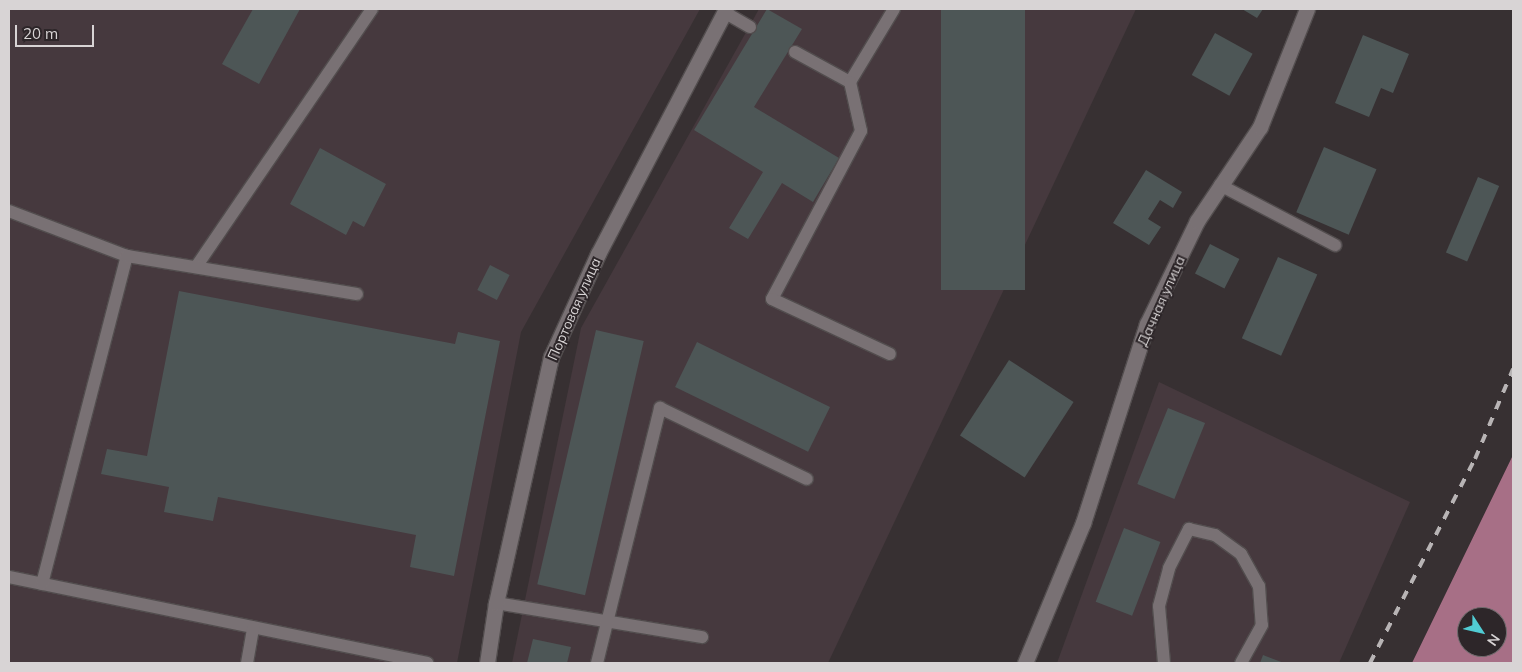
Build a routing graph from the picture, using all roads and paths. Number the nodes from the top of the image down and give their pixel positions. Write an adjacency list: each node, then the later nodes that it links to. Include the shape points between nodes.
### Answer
1 (372, 9): 12 (lane)
2 (894, 9): 7 (lane)
3 (1307, 9): 8 (street, Дачная улица, via 1260,127)
4 (725, 10): 5 (lane); 18 (street, Портовая улица, via 598,254 551,357)
5 (750, 27)
6 (795, 52): 7 (lane)
7 (850, 82): 14 (lane, via 861,131 772,299)
8 (1220, 186): 10 (lane); 26 (street, Дачная улица, via 1197,221 1148,324 1083,523)
9 (9, 211): 11 (lane)
10 (1335, 245)
11 (127, 256): 12 (lane); 17 (lane)
12 (196, 267): 13 (lane)
13 (357, 294)
14 (890, 354)
15 (807, 479): 19 (lane, via 660,408)
16 (9, 577): 17 (lane)
17 (42, 584): 20 (lane)
18 (496, 603): 19 (lane); 24 (street, Портовая улица)
19 (608, 623): 21 (lane); 25 (lane)
20 (253, 628): 22 (lane); 23 (lane)
21 (702, 637)
22 (247, 663)
23 (427, 663)
24 (487, 663)
25 (597, 663)
26 (1025, 663)
27 (1164, 663): 28 (lane, via 1159,606 1169,568 1189,530 1216,535 1241,554 1259,586 1262,625)
28 (1241, 663)

